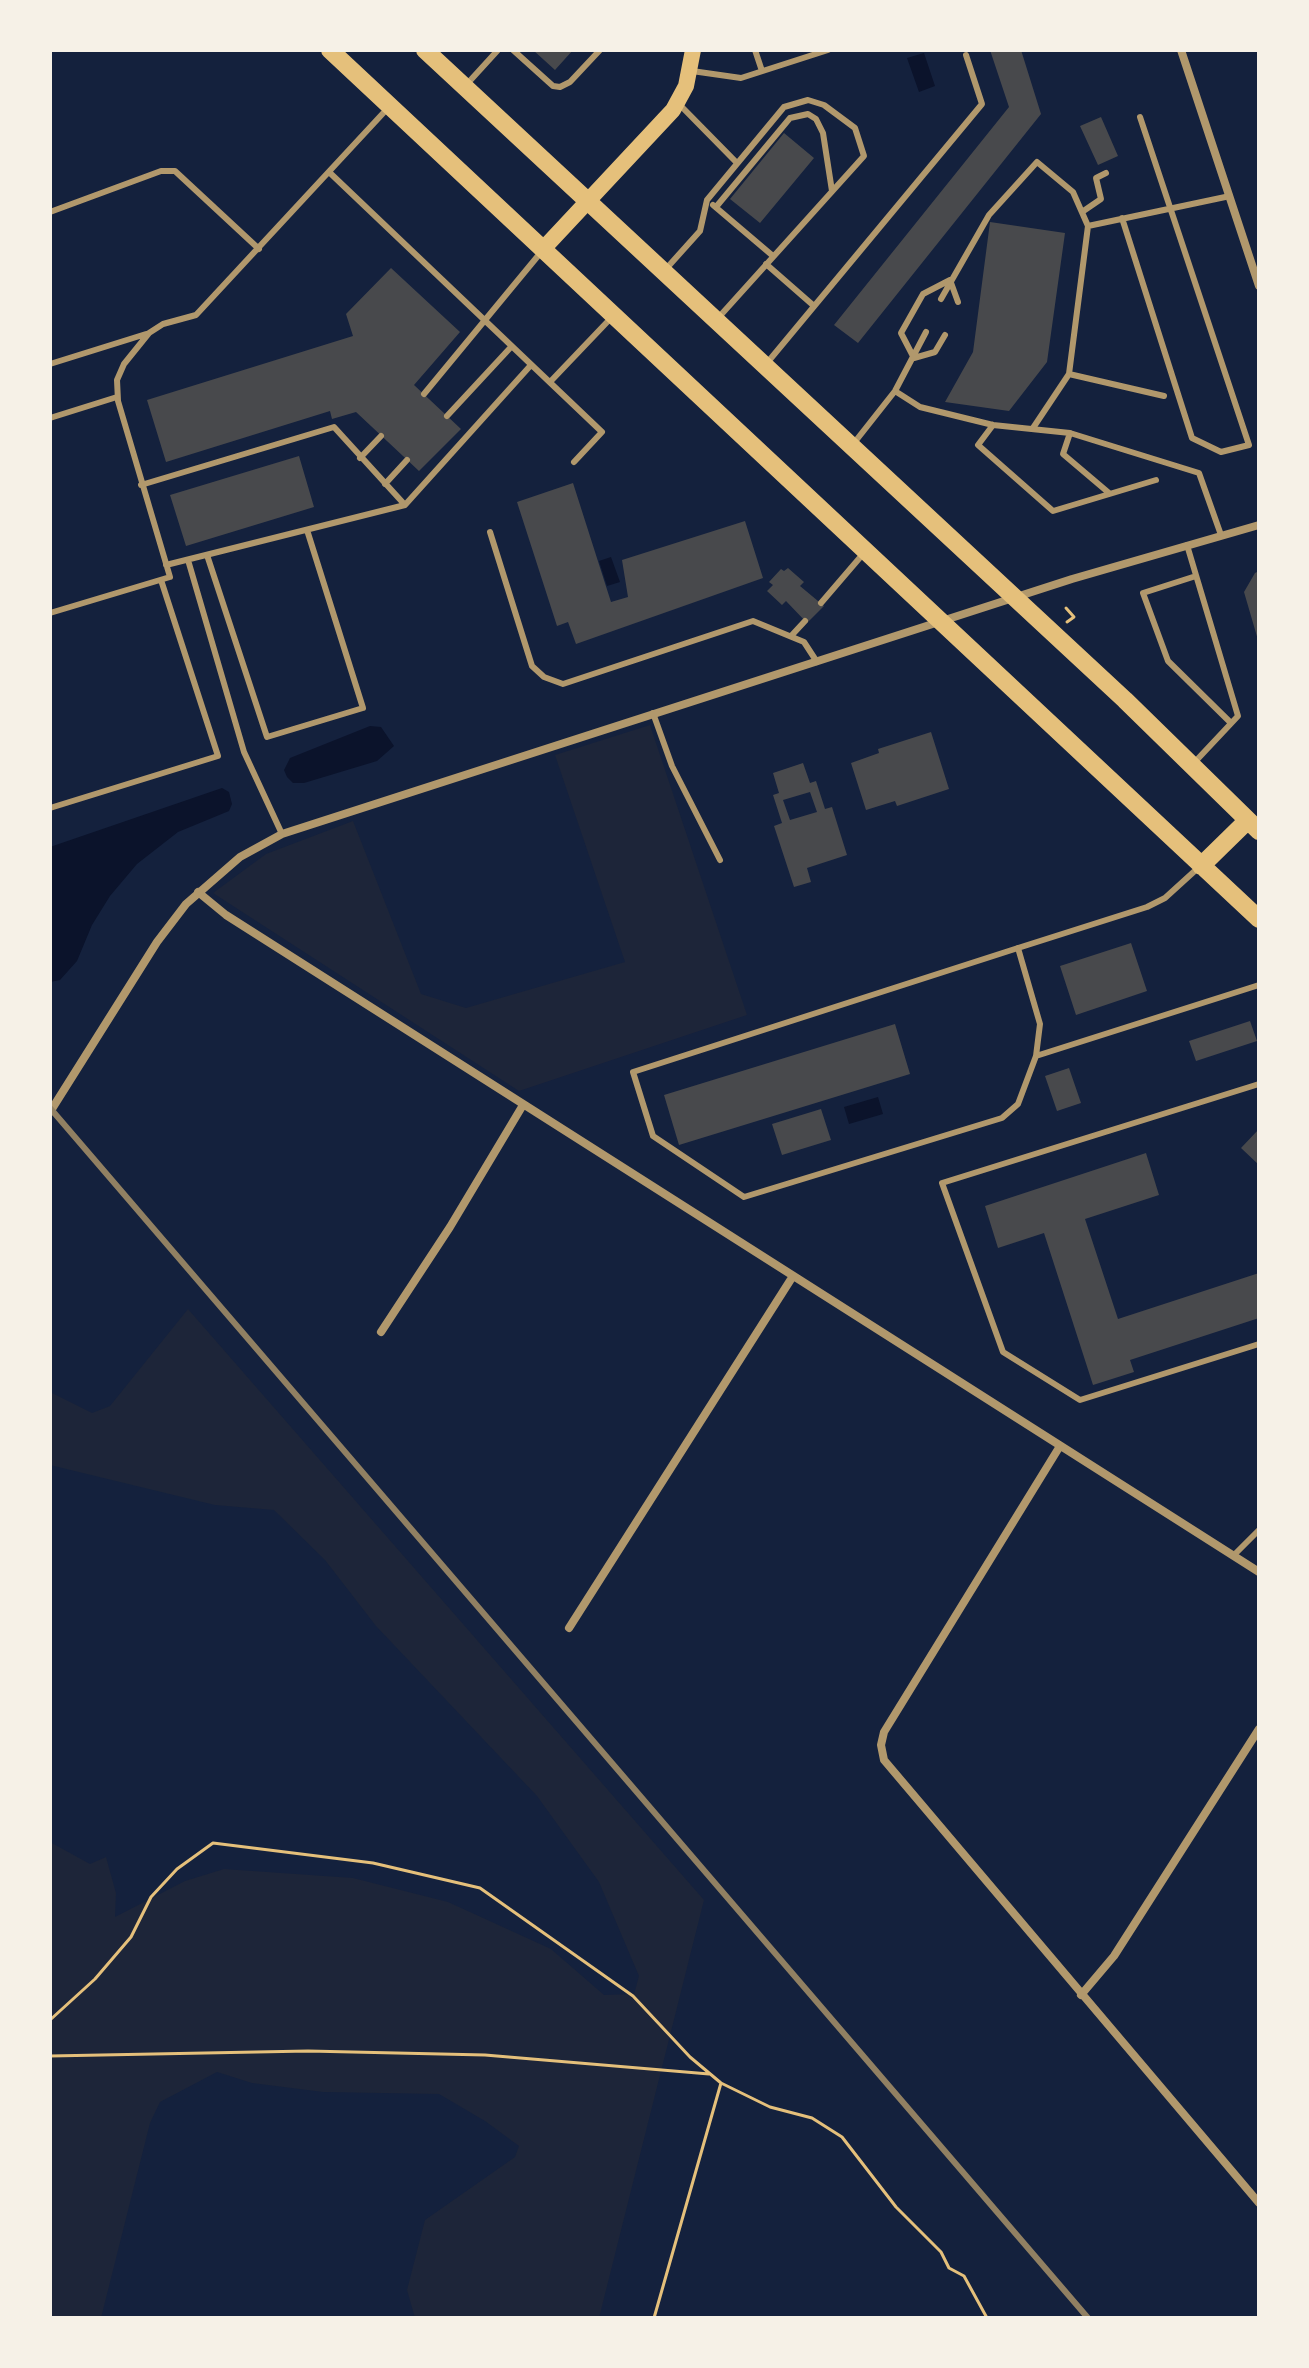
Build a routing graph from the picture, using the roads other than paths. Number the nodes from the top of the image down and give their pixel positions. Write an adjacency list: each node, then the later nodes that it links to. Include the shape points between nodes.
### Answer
1 (330, 50): 15 (main road)
2 (425, 50): 13 (main road)
3 (498, 50): 13 (lane)
4 (513, 50): 5 (lane, via 560,87)
5 (600, 50)
6 (693, 50): 11 (main road)
7 (755, 50): 12 (lane)
8 (828, 50): 12 (lane)
9 (1181, 50): 23 (street)
10 (966, 55): 41 (lane, via 982,104)
11 (690, 71): 12 (lane, via 741,78); 14 (main road)
12 (762, 71)
13 (465, 87): 25 (main road)
14 (677, 102): 19 (lane); 25 (main road)
15 (390, 106): 20 (lane); 32 (main road)
16 (1140, 117): 17 (lane)
17 (1153, 154): 18 (lane); 26 (lane)
18 (1144, 158)
19 (737, 163): 22 (lane, via 784,107 808,100 855,128 862,142 864,156); 24 (lane)
20 (329, 172): 33 (lane); 43 (lane)
21 (1106, 173): 29 (lane, via 1096,178 1101,199)
22 (832, 191): 27 (lane, via 823,133 808,114 790,118); 34 (lane)
23 (1230, 196): 26 (lane); 38 (street)
24 (707, 200): 27 (lane); 36 (lane, via 700,231)
25 (588, 201): 32 (main road); 36 (main road)
26 (1171, 206): 30 (lane); 30 (lane, via 1249,445 1221,452 1192,438)
27 (716, 207): 34 (lane)
28 (50, 212): 33 (lane, via 161,171 175,171)
29 (1082, 212): 31 (lane); 37 (lane, via 1073,192 1037,162 989,215)
30 (1122, 218): 31 (lane)
31 (1088, 226): 53 (lane)
32 (544, 248): 42 (main road); 43 (lane)
33 (259, 249): 46 (lane, via 196,315)
34 (773, 256): 35 (lane)
35 (766, 264): 41 (lane); 44 (lane)
36 (664, 271): 44 (main road)
37 (950, 280): 39 (lane); 40 (lane); 49 (lane, via 923,294 901,333)
38 (1259, 286)
39 (941, 299)
40 (958, 302)
41 (814, 306): 52 (lane)
42 (615, 314): 54 (lane); 79 (main road)
43 (483, 319): 48 (lane); 56 (lane)
44 (716, 320): 52 (main road)
45 (926, 332): 49 (lane)
46 (149, 333): 50 (lane); 58 (lane, via 124,364)
47 (945, 335): 49 (lane, via 935,352)
48 (511, 347): 51 (lane); 59 (lane)
49 (914, 358): 55 (lane)
50 (50, 364)
51 (531, 365): 54 (lane); 73 (lane)
52 (765, 365): 65 (main road)
53 (1069, 374): 57 (lane); 62 (lane)
54 (550, 382): 68 (lane, via 602,432)
55 (895, 391): 61 (lane, via 920,407); 65 (lane)
56 (424, 394)
57 (1164, 396)
58 (117, 397): 60 (lane); 71 (lane)
59 (447, 416)
60 (50, 418)
61 (993, 425): 62 (lane); 72 (lane, via 978,445 1053,511)
62 (1033, 428): 63 (lane)
63 (1070, 433): 72 (lane, via 1063,454); 77 (lane, via 1199,473)
64 (381, 436): 66 (lane)
65 (851, 446): 85 (main road)
66 (360, 458): 70 (lane); 71 (lane, via 334,427)
67 (407, 460): 70 (lane)
68 (574, 462)
69 (1156, 480): 72 (lane)
70 (385, 484): 73 (lane)
71 (141, 485): 82 (lane)
72 (1109, 493)
73 (405, 505): 75 (lane)
74 (1259, 525): 77 (street)
75 (307, 530): 80 (lane); 80 (lane, via 363,708 267,737)
76 (490, 532): 90 (lane, via 532,666 563,684 753,621)
77 (1221, 535): 78 (street)
78 (1187, 545): 83 (lane); 85 (street)
79 (867, 549): 86 (lane); 89 (main road)
80 (207, 555): 81 (lane)
81 (188, 560): 82 (lane); 97 (lane, via 244,752)
82 (166, 565): 84 (lane, via 170,577)
83 (1196, 576): 93 (lane, via 1238,716); 93 (lane, via 1143,593 1168,661)
84 (161, 580): 87 (lane); 95 (lane, via 218,756)
85 (1013, 598): 89 (street); 94 (main road)
86 (821, 603)
87 (50, 613)
88 (805, 621): 90 (lane)
89 (944, 621): 91 (street); 99 (main road)
90 (792, 635): 91 (lane, via 804,642)
91 (817, 662): 92 (street)
92 (653, 713): 97 (street); 98 (lane, via 672,766)
93 (1231, 723): 94 (lane)
94 (1192, 766): 96 (main road)
95 (50, 808)
96 (1253, 826): 99 (main road)
97 (282, 834): 100 (street, via 240,857)
98 (720, 860)
99 (1201, 866): 101 (main road); 102 (lane, via 1147,907)
100 (198, 892): 106 (street); 107 (street, via 157,942)
101 (1259, 919)
102 (1018, 948): 104 (lane, via 1040,1024); 104 (lane, via 633,1072 653,1136 744,1197 1002,1118 1018,1104)
103 (1259, 985): 104 (lane)
104 (1036, 1056)
105 (1259, 1084): 110 (lane, via 942,1183 1003,1352 1080,1400)
106 (523, 1105): 108 (street); 109 (street)
107 (50, 1112)
108 (793, 1276): 111 (street); 115 (street)
109 (381, 1332)
110 (1259, 1344)
111 (1060, 1446): 113 (street); 117 (street, via 884,1732 881,1749 910,1794)
112 (1259, 1530): 113 (lane)
113 (1233, 1556): 114 (street)
114 (1259, 1572)
115 (569, 1628)
116 (1259, 1729): 117 (street, via 1114,1956)
117 (1081, 1995): 118 (street)
118 (1259, 2203)

